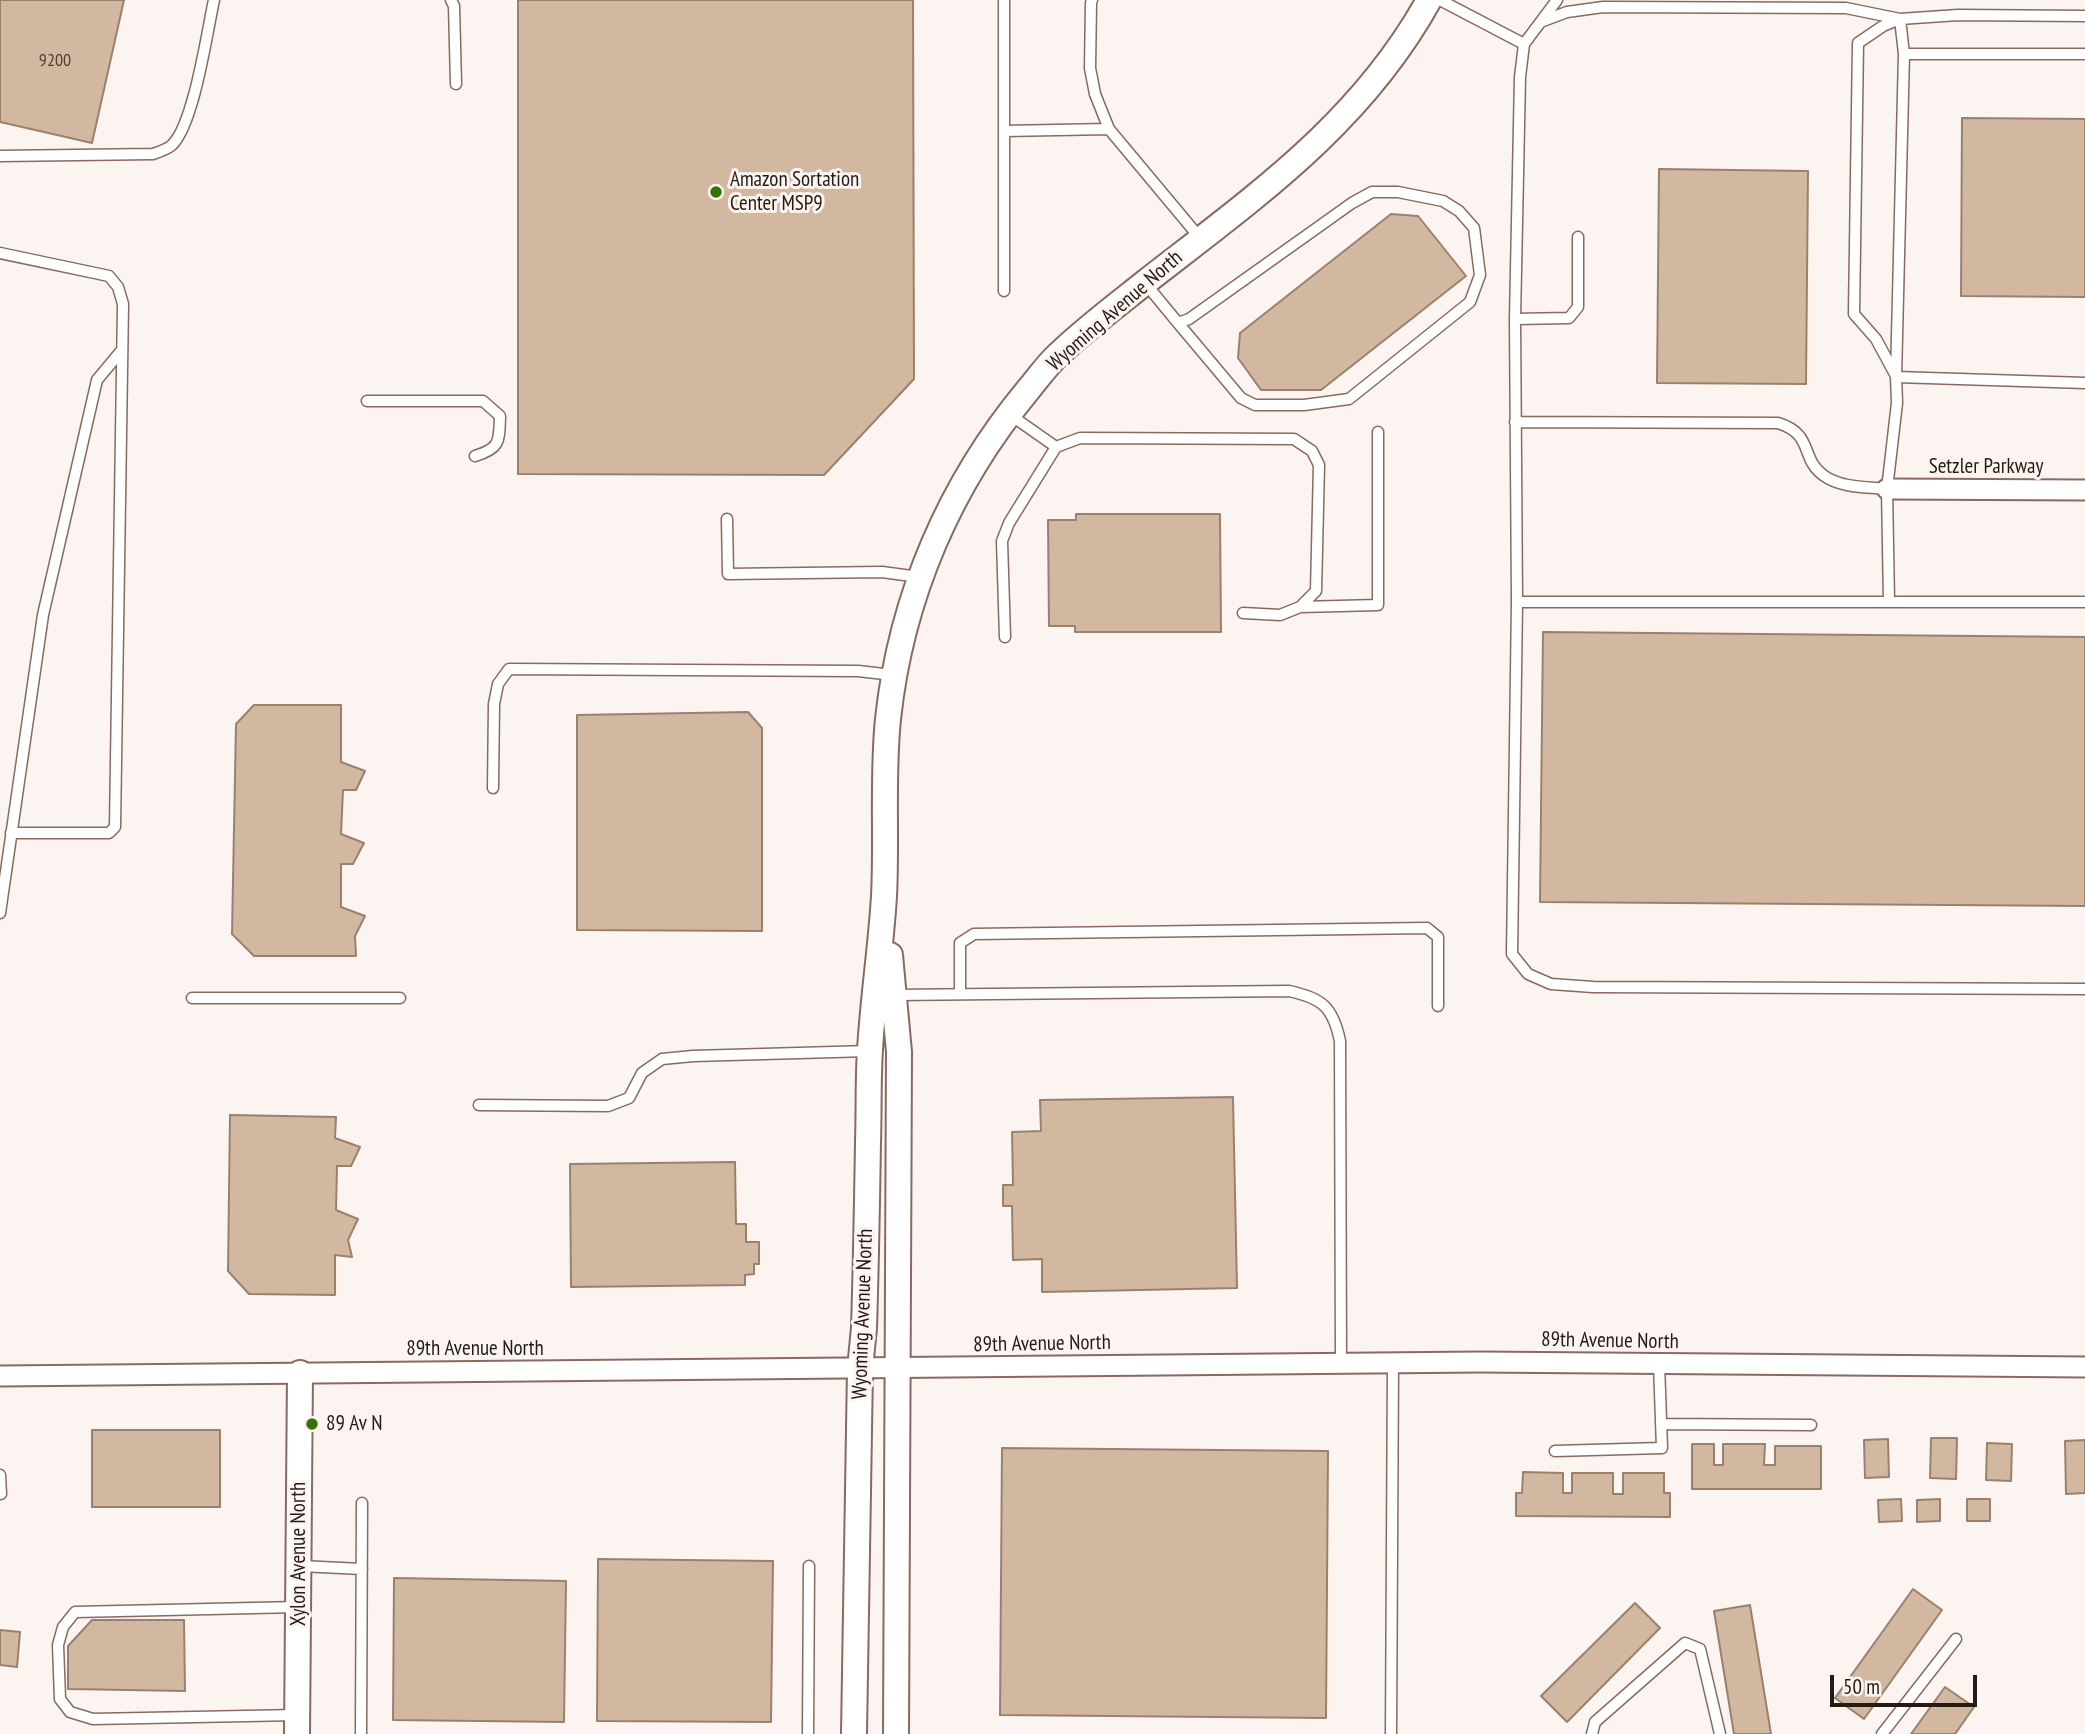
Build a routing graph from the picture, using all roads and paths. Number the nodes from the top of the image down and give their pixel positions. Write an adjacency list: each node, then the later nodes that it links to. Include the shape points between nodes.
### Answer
1 (214, 0): 17 (lane, via 193,99 172,145 153,155)
2 (452, 0): 14 (lane)
3 (1004, 0): 16 (lane)
4 (1092, 0): 15 (lane, via 1090,68)
5 (1429, 0): 19 (street, Wyoming Avenue North, via 1410,35 1324,137)
6 (1440, 0): 11 (lane)
7 (1557, 0): 10 (lane)
8 (2085, 16): 9 (lane)
9 (1900, 19): 10 (lane, via 1846,8 1603,7 1567,12); 12 (lane); 26 (lane, via 1858,43 1855,202 1854,314 1876,340)
10 (1541, 22): 11 (lane)
11 (1524, 44): 23 (lane)
12 (1904, 54): 13 (lane); 26 (lane)
13 (2085, 54)
14 (456, 84)
15 (1109, 129): 16 (lane); 19 (lane)
16 (1004, 131): 22 (lane)
17 (0, 156)
18 (1578, 237): 23 (lane, via 1578,307 1569,318)
19 (1200, 239): 21 (street, Wyoming Avenue North)
20 (0, 253): 25 (lane, via 109,276 123,304)
21 (1145, 283): 24 (lane); 29 (street, Wyoming Avenue North, via 1056,356)
22 (1004, 291)
23 (1515, 319): 30 (lane)
24 (1178, 323): 24 (lane, via 1372,192 1443,201 1474,228 1480,275 1470,302 1349,398 1304,405 1255,405 1241,398)
25 (122, 350): 46 (lane, via 97,380 43,615); 46 (lane, via 115,827 108,833)
26 (1896, 377): 27 (lane); 34 (lane)
27 (2085, 383)
28 (367, 401): 33 (lane, via 483,401 500,416 499,440 491,451)
29 (1009, 414): 32 (lane); 37 (street, Wyoming Avenue North, via 945,516)
30 (1515, 422): 34 (lane, via 1778,424 1801,436 1815,468 1824,476); 38 (lane)
31 (1378, 432): 41 (lane, via 1378,605)
32 (1056, 447): 41 (lane, via 1080,438 1294,439 1312,451 1319,466 1316,591); 43 (lane, via 1002,541)
33 (475, 456)
34 (1887, 489): 35 (street, Setzler Parkway); 39 (lane)
35 (2085, 490)
36 (727, 519): 37 (lane, via 728,574 882,572)
37 (920, 577): 44 (street, Wyoming Avenue North)
38 (1517, 602): 39 (lane); 49 (lane, via 1512,954 1528,974 1551,984 1593,987)
39 (1889, 602): 40 (lane)
40 (2085, 603)
41 (1300, 607): 42 (lane, via 1280,615)
42 (1243, 613)
43 (1005, 637)
44 (894, 675): 45 (lane, via 858,671 509,670 498,684 494,704); 47 (street, Wyoming Avenue North, via 887,733)
45 (493, 788)
46 (11, 832): 48 (lane)
47 (884, 895): 51 (street, Wyoming Avenue North); 55 (street, Wyoming Avenue North)
48 (0, 913)
49 (2085, 989)
50 (960, 994): 51 (lane); 54 (lane, via 960,943 974,934 1427,928 1438,937); 58 (lane, via 1289,991 1326,1007 1336,1022 1340,1041)
51 (894, 995): 61 (street, Wyoming Avenue North, via 899,1052)
52 (192, 998): 53 (lane)
53 (400, 998)
54 (1438, 1006)
55 (870, 1051): 56 (lane, via 662,1059 642,1073 629,1098 608,1106); 62 (street, Wyoming Avenue North)
56 (480, 1105)
57 (1393, 1363): 58 (street, 89th Avenue North); 59 (street, 89th Avenue North); 81 (lane)
58 (1341, 1364): 61 (street, 89th Avenue North)
59 (1659, 1364): 60 (street, 89th Avenue North); 65 (lane)
60 (2085, 1367)
61 (897, 1368): 62 (street, 89th Avenue North); 80 (street, Wyoming Avenue North)
62 (860, 1369): 63 (street, 89th Avenue North); 79 (street, Wyoming Avenue North)
63 (300, 1373): 64 (street, 89th Avenue North); 71 (street, Xylon Avenue North)
64 (0, 1376)
65 (1661, 1424): 66 (lane); 67 (lane, via 1662,1448)
66 (1811, 1425)
67 (1555, 1451)
68 (0, 1475): 69 (lane)
69 (1, 1493)
70 (362, 1503): 73 (lane)
71 (299, 1566): 73 (lane); 74 (street, Xylon Avenue North)
72 (809, 1566): 78 (lane)
73 (362, 1569): 77 (lane)
74 (299, 1607): 76 (street, Xylon Avenue North); 76 (lane, via 75,1612 58,1645 60,1699 70,1712 93,1718)
75 (1956, 1640): 84 (lane)
76 (297, 1725)
77 (361, 1734)
78 (808, 1734)
79 (854, 1734)
80 (896, 1734)
81 (1391, 1734)
82 (1592, 1734): 83 (lane, via 1595,1722 1685,1643 1700,1649)
83 (1720, 1734)
84 (1882, 1734)

